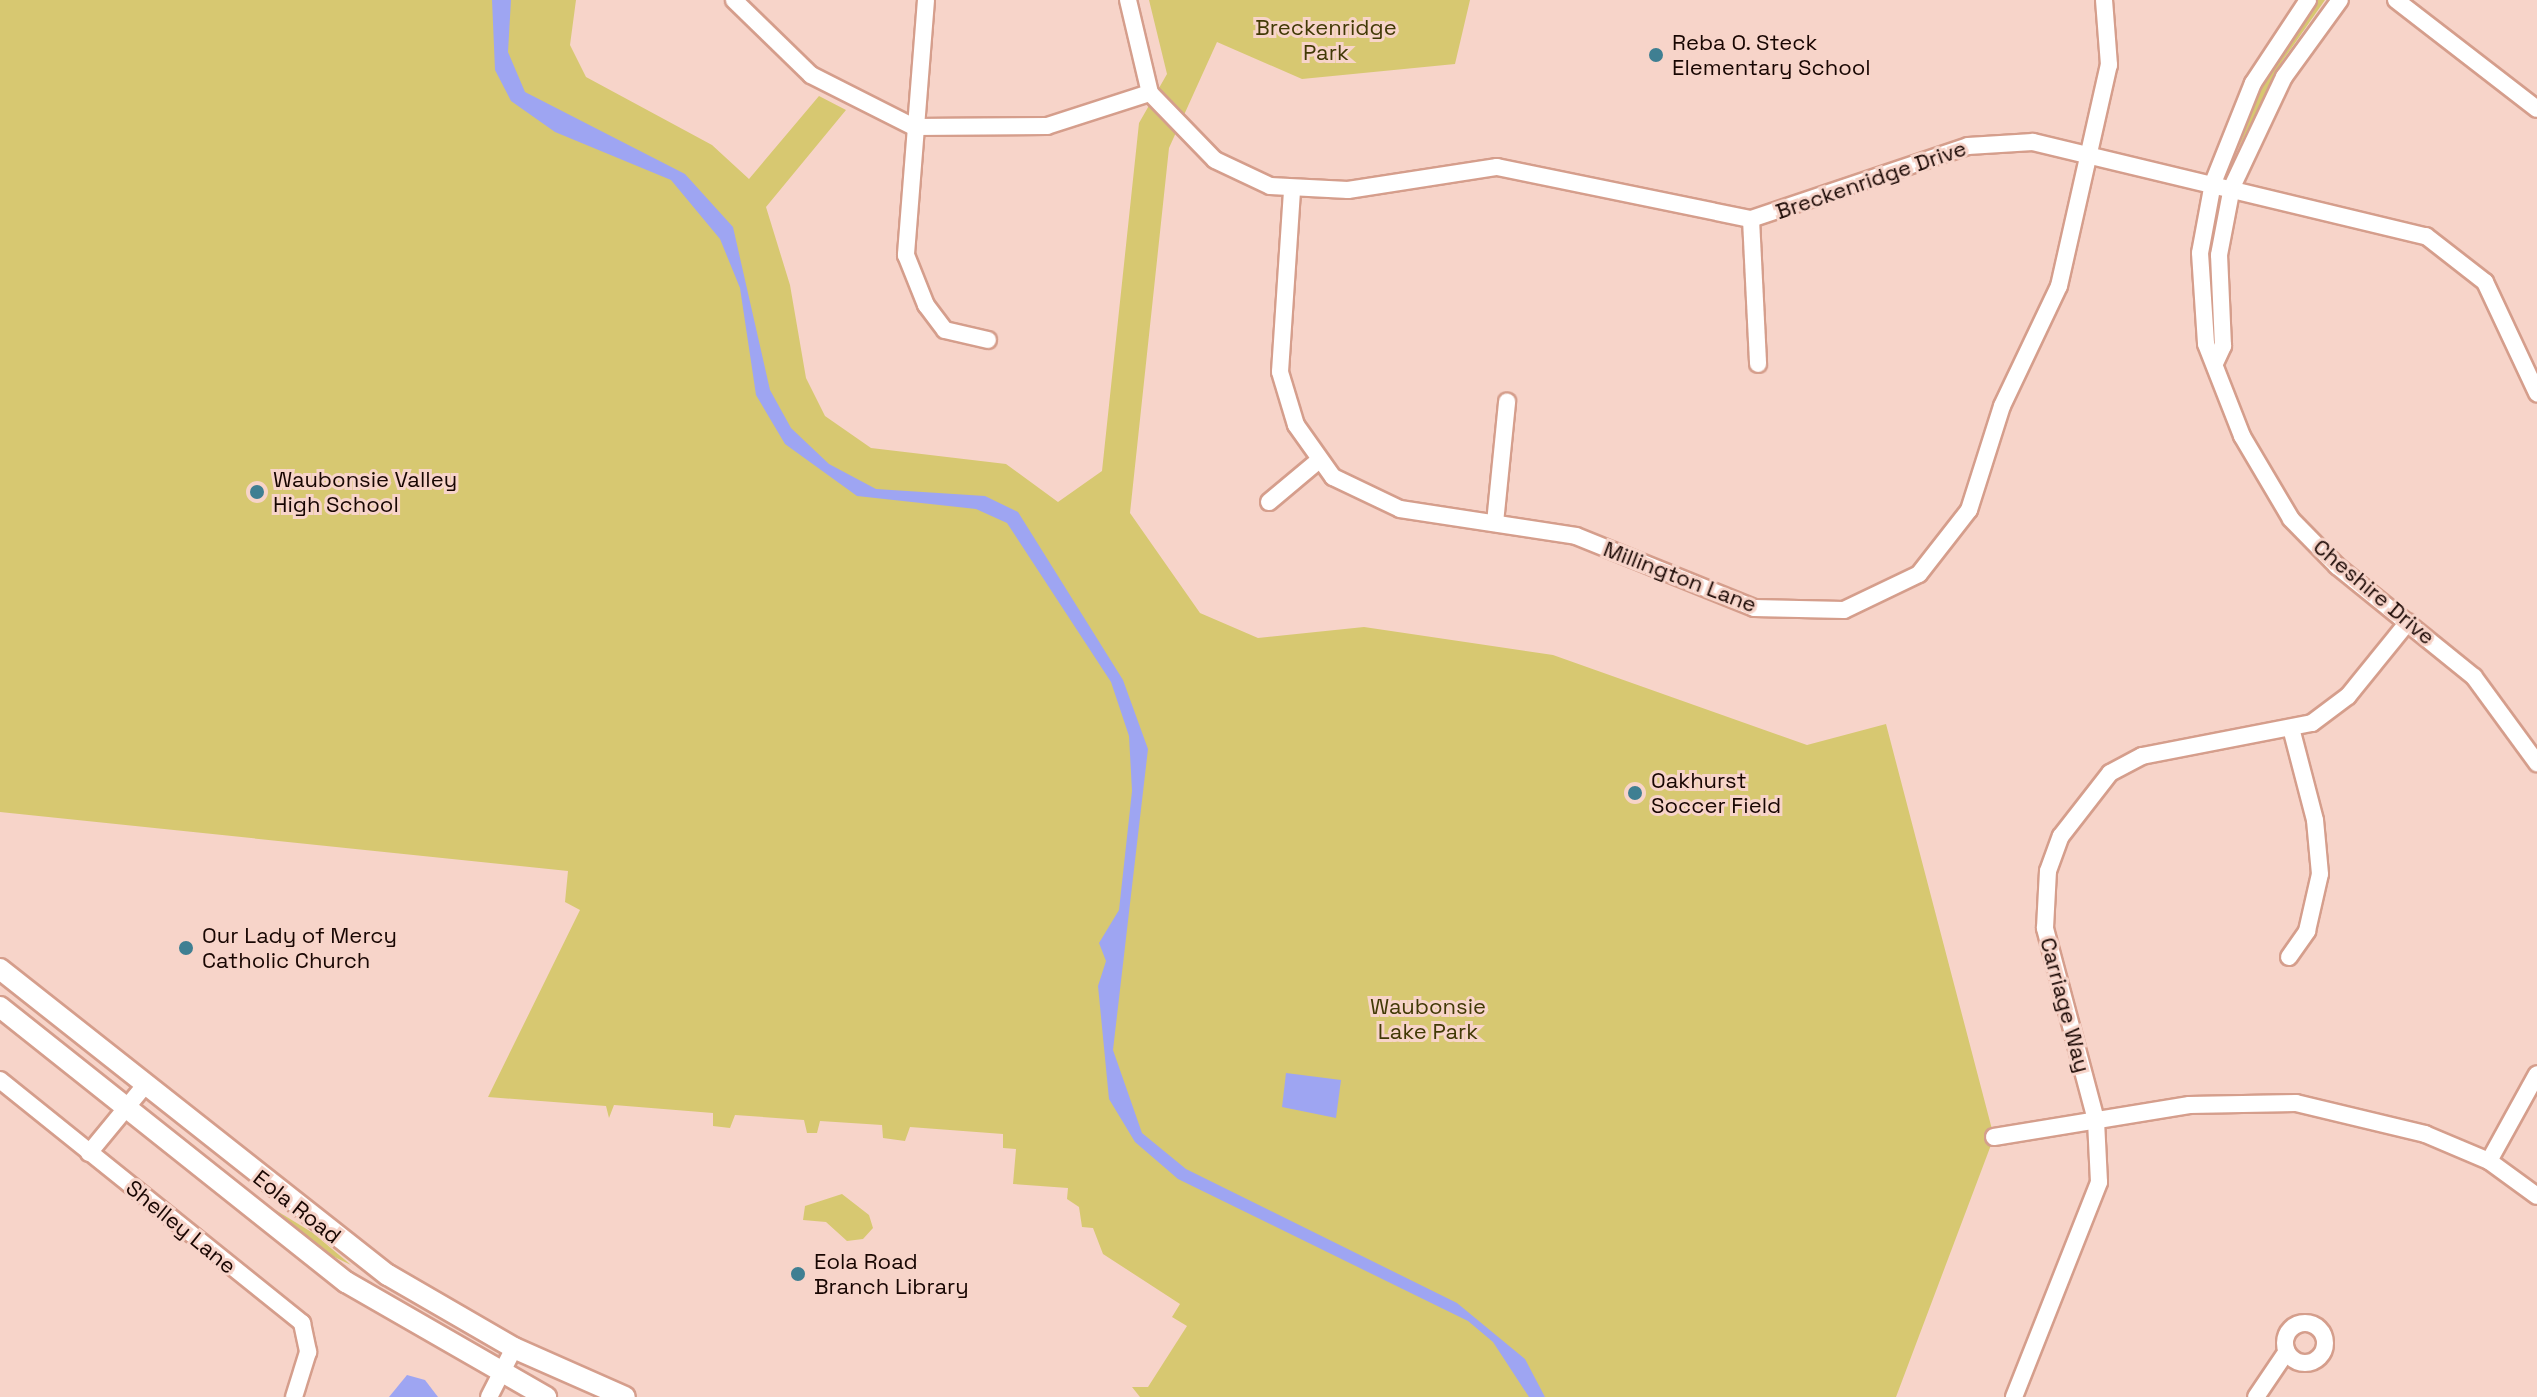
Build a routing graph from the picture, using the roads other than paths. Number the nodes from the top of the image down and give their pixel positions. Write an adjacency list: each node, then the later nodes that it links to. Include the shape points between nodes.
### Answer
1 (734, 0): 10 (street, via 811,75)
2 (926, 0): 10 (street)
3 (1128, 0): 8 (street)
4 (2104, 0): 11 (street, Millington Lane, via 2109,65)
5 (2308, 0): 12 (street, Cheshire Drive, via 2253,83)
6 (2340, 0): 13 (street, Cheshire Drive, via 2270,101)
7 (2396, 0): 9 (street)
8 (1150, 93): 10 (street, via 1037,128); 14 (street, Breckenridge Drive, via 1215,160)
9 (2537, 109)
10 (914, 127): 16 (street, via 904,234 910,272 945,330)
11 (2089, 153): 12 (street, Breckenridge Drive); 15 (street, Breckenridge Drive, via 2012,141 1968,146); 23 (street, Millington Lane, via 2052,309 2002,406 1969,510 1919,574 1844,610 1772,612 1576,536)
12 (2213, 183): 13 (street, Breckenridge Drive); 17 (street, Cheshire Drive, via 2199,286 2206,344)
13 (2232, 187): 17 (street, Cheshire Drive, via 2219,255 2223,346); 19 (street, Breckenridge Drive, via 2401,226 2444,246 2485,282)
14 (1292, 191): 15 (street, Breckenridge Drive, via 1497,167); 21 (street, Millington Lane, via 1278,352 1288,407)
15 (1751, 219): 18 (street)
16 (988, 340)
17 (2216, 361): 24 (street, Cheshire Drive, via 2242,436 2291,519)
18 (1758, 364)
19 (2537, 393)
20 (1507, 402): 23 (street)
21 (1318, 461): 22 (street); 23 (street, Millington Lane, via 1383,505)
22 (1269, 502)
23 (1495, 523)
24 (2408, 622): 25 (street, Carriage Way, via 2348,696); 26 (street, Cheshire Drive, via 2505,710)
25 (2292, 732): 27 (street, via 2320,856 2317,900); 34 (street, Carriage Way, via 2173,744 2142,756 2110,773 2061,836 2048,871 2045,928)
26 (2537, 763)
27 (2289, 957)
28 (0, 969): 32 (main road, Eola Road)
29 (0, 1007): 33 (main road, Eola Road)
30 (2537, 1074): 37 (street)
31 (0, 1080): 36 (street, Shelley Lane)
32 (145, 1085): 33 (street); 39 (main road, Eola Road, via 352,1249)
33 (126, 1109): 36 (street); 41 (main road, Eola Road, via 346,1282)
34 (2096, 1120): 35 (street); 37 (street, via 2222,1102 2296,1103 2395,1123); 46 (street, Carriage Way, via 2094,1199)
35 (1994, 1137)
36 (89, 1153): 42 (street, Shelley Lane, via 302,1323 308,1352)
37 (2489, 1161): 38 (street)
38 (2537, 1196)
39 (514, 1348): 41 (street); 45 (main road, Eola Road)
40 (2287, 1351): 47 (street)
41 (500, 1375): 43 (street); 44 (main road, Eola Road)
42 (294, 1397)
43 (489, 1397)
44 (546, 1397)
45 (625, 1397)
46 (2014, 1397)
47 (2256, 1397)

